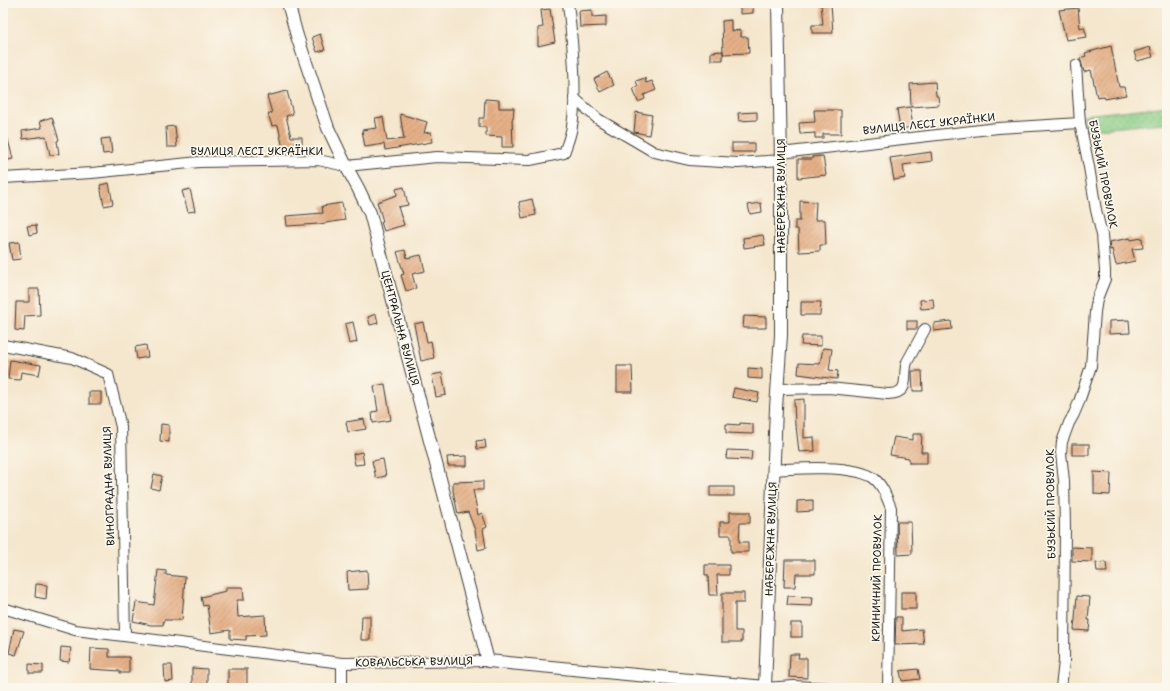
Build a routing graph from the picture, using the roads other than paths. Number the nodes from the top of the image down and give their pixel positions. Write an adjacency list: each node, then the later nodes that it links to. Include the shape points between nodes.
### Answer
1 (288, 3): 8 (street, ЦЕНТРАЛЬНА ВУЛИЦЯ, via 328,128)
2 (568, 3): 5 (street)
3 (778, 3): 7 (street, НАБЕРЕЖНА ВУЛИЦЯ)
4 (1076, 65): 6 (street, БУЗЬКИЙ ПРОВУЛОК)
5 (574, 98): 7 (street, ВУЛИЦЯ ЛЕСІ УКРАЇНКИ, via 598,119 654,152 689,160 738,163); 8 (street, ВУЛИЦЯ ЛЕСІ УКРАЇНКИ, via 572,127 564,153 530,160 437,157)
6 (1080, 123): 7 (street, ВУЛИЦЯ ЛЕСІ УКРАЇНКИ, via 998,128); 22 (street, БУЗЬКИЙ ПРОВУЛОК, via 1102,235 1105,279 1097,298 1091,366 1062,442 1065,534 1064,661)
7 (781, 156): 12 (street, НАБЕРЕЖНА ВУЛИЦЯ, via 781,334)
8 (346, 166): 9 (street, ВУЛИЦЯ ЛЕСІ УКРАЇНКИ, via 318,160 199,162 92,173); 16 (street, ЦЕНТРАЛЬНА ВУЛИЦЯ, via 370,214)
9 (3, 178)
10 (926, 329): 12 (street, via 907,362 906,382 896,394 829,388)
11 (3, 345): 15 (street, ВИНОГРАДНА ВУЛИЦЯ, via 72,358 108,374 121,427)
12 (778, 389): 13 (street, НАБЕРЕЖНА ВУЛИЦЯ)
13 (774, 470): 19 (street, НАБЕРЕЖНА ВУЛИЦЯ); 21 (street, КРИНИЧНИЙ ПРОВУЛОК, via 848,470 873,478 881,487 891,508)
14 (3, 608): 15 (street, КОВАЛЬСЬКА ВУЛИЦЯ, via 75,630)
15 (125, 636): 17 (street, КОВАЛЬСЬКА ВУЛИЦЯ)
16 (488, 661): 17 (street, КОВАЛЬСЬКА ВУЛИЦЯ); 19 (street, КОВАЛЬСЬКА ВУЛИЦЯ)
17 (342, 663): 18 (street)
18 (342, 688)
19 (765, 688): 20 (street, КОВАЛЬСЬКА ВУЛИЦЯ)
20 (830, 688)
21 (888, 688)
22 (1061, 688)

